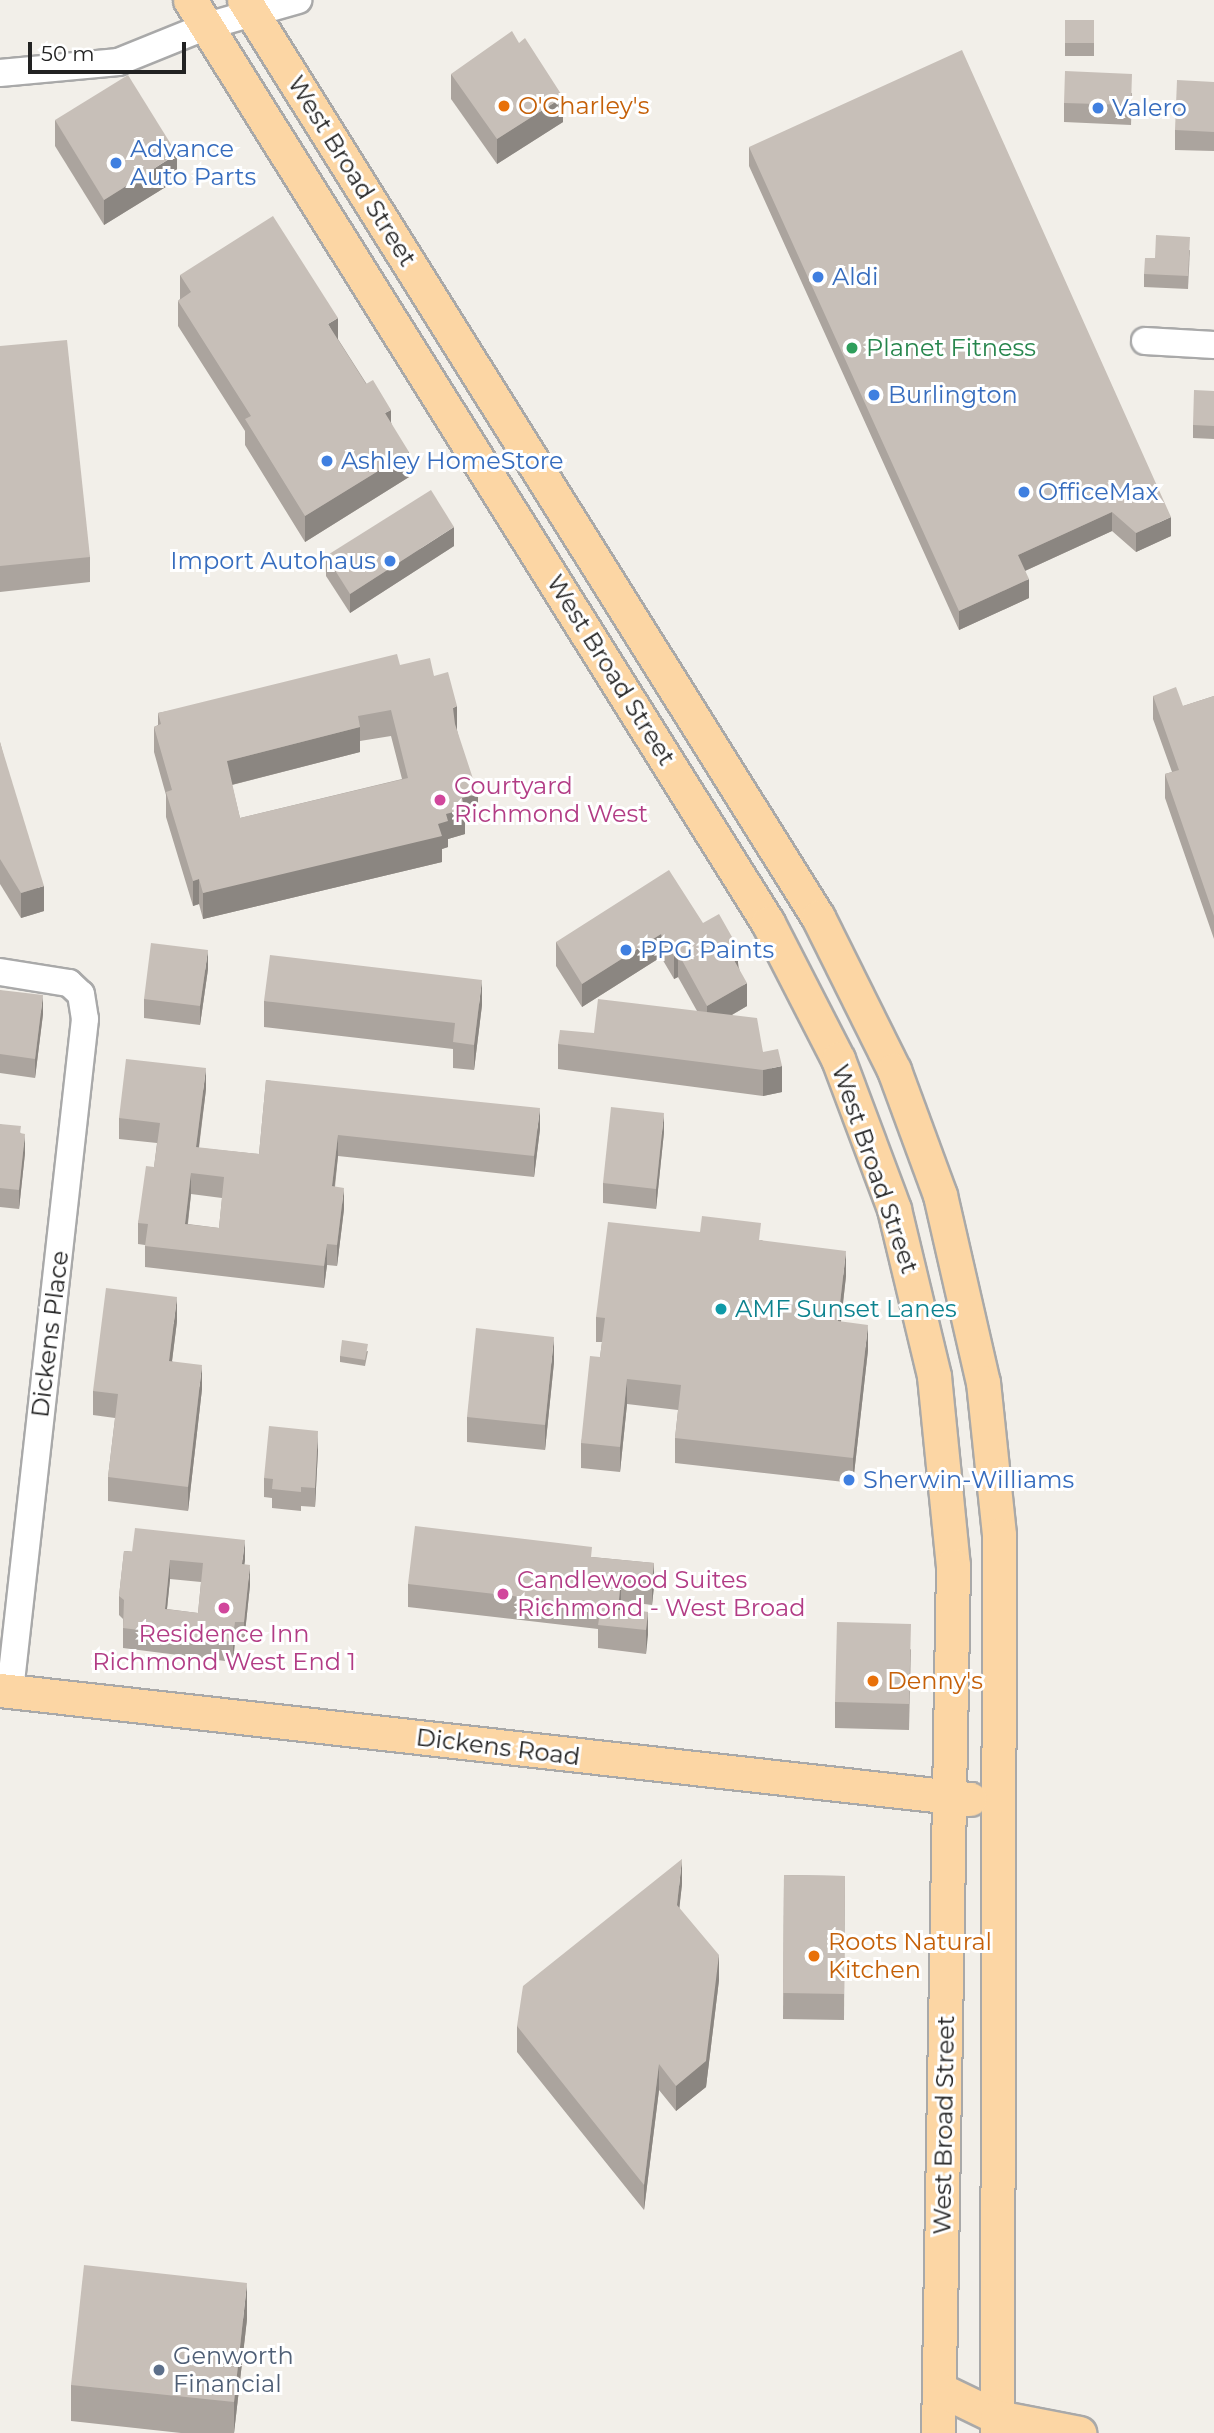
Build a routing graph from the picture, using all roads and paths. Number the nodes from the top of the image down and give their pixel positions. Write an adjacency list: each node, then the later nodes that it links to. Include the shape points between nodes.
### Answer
1 (298, 0): 2 (street)
2 (242, 5): 3 (street); 7 (main road, West Broad Street)
3 (198, 13): 4 (street, via 118,61); 8 (main road, West Broad Street)
4 (0, 73)
5 (1145, 341): 6 (street)
6 (1214, 345)
7 (721, 758): 8 (main road); 12 (main road, West Broad Street, via 818,917 871,1018 928,1158 960,1269 983,1382 997,1496 1001,1613)
8 (682, 783): 11 (main road, West Broad Street, via 768,923 821,1023 866,1128 912,1270 934,1376 952,1527)
9 (0, 972): 10 (street, Dickens Place, via 69,983 81,994 85,1019)
10 (5, 1690): 11 (main road, Dickens Road)
11 (951, 1797): 12 (main road, Dickens Road); 13 (main road, West Broad Street)
12 (997, 1802): 14 (main road, West Broad Street)
13 (939, 2389): 14 (main road); 15 (main road, West Broad Street)
14 (997, 2425): 15 (main road); 16 (main road)
15 (938, 2430)
16 (1079, 2433)

